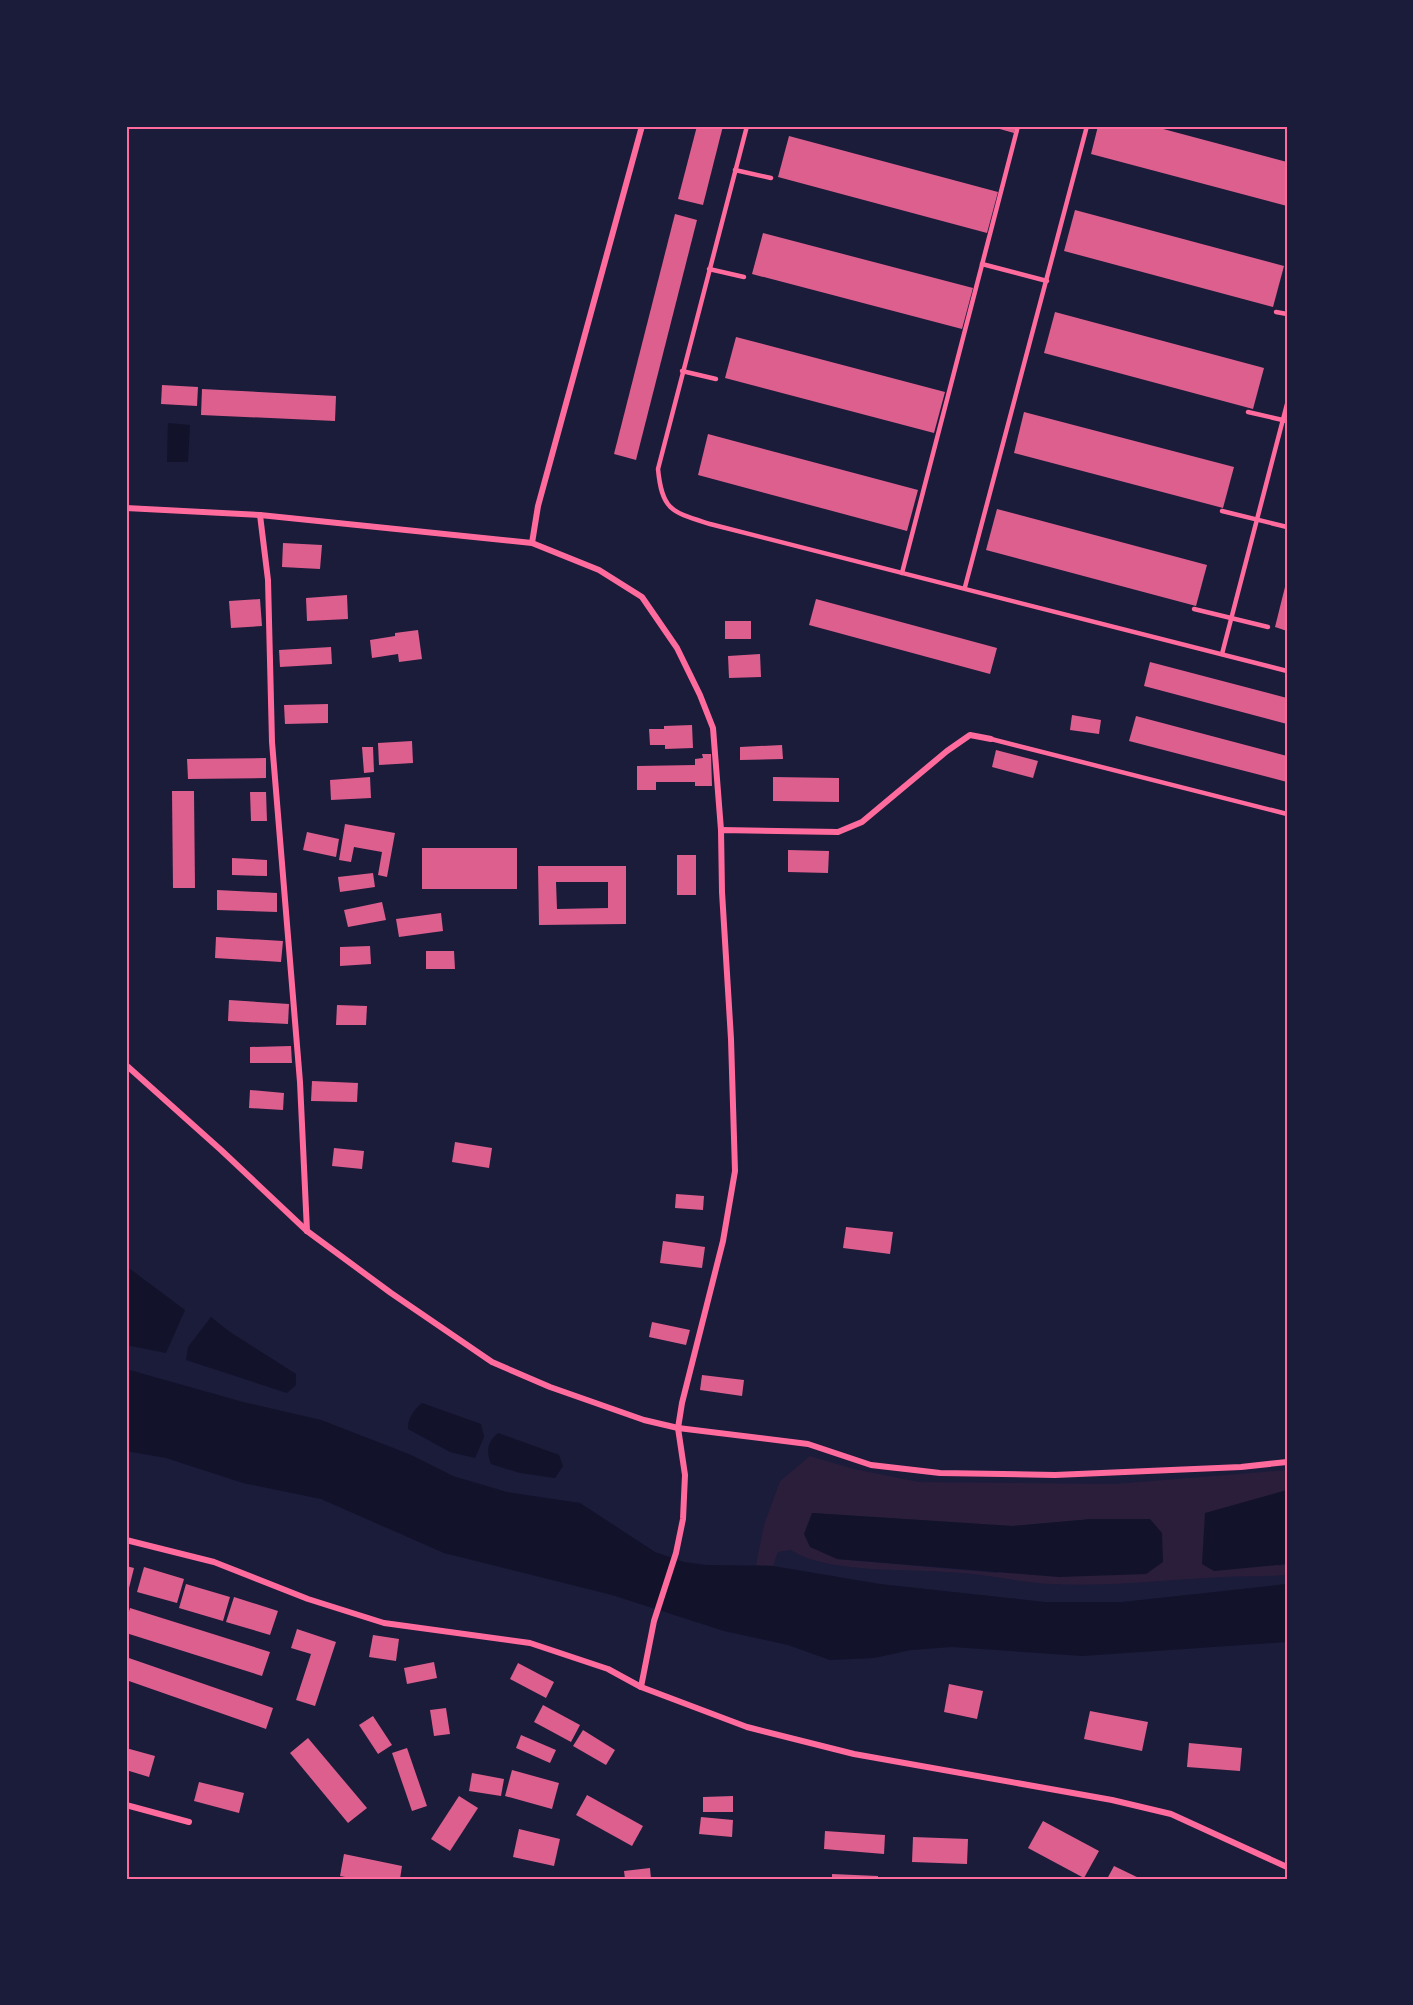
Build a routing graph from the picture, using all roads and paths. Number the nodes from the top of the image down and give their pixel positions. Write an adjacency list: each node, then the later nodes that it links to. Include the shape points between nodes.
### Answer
1 (642, 126): 23 (street, via 538,507)
2 (747, 126): 5 (lane)
3 (1018, 126): 7 (lane)
4 (1087, 126): 10 (lane)
5 (735, 170): 6 (lane); 8 (lane)
6 (771, 178)
7 (982, 264): 10 (lane); 24 (lane)
8 (709, 269): 9 (lane); 13 (lane)
9 (744, 278)
10 (1047, 281): 25 (lane)
11 (1276, 312): 12 (lane)
12 (1287, 314)
13 (682, 371): 14 (lane); 24 (lane, via 658,468 660,490 668,506 710,524)
14 (716, 379)
15 (1287, 404): 17 (lane)
16 (1248, 412): 17 (lane)
17 (1285, 421): 21 (lane)
18 (126, 508): 20 (street)
19 (1222, 511): 21 (lane)
20 (260, 515): 23 (street); 35 (street, via 268,580 272,742 300,1082)
21 (1257, 520): 22 (lane); 27 (lane)
22 (1287, 527)
23 (532, 543): 33 (street, via 599,570 642,597 676,648 713,728)
24 (902, 573): 25 (lane)
25 (965, 587): 29 (lane)
26 (1194, 609): 27 (lane)
27 (1231, 618): 28 (lane); 29 (lane)
28 (1268, 627)
29 (1222, 654): 30 (lane)
30 (1287, 671)
31 (991, 739): 32 (lane); 33 (street, via 970,735 862,822 838,832)
32 (1287, 814)
33 (721, 830): 36 (street, via 735,1171 723,1241)
34 (126, 1065): 35 (street)
35 (307, 1232): 36 (street, via 492,1362 550,1388)
36 (678, 1428): 37 (street, via 808,1444 871,1465 940,1473 1055,1475); 39 (street, via 685,1475 683,1519 654,1621)
37 (1287, 1462)
38 (126, 1540): 39 (street, via 214,1562 308,1599 384,1623 530,1643 608,1669)
39 (641, 1687): 42 (street, via 747,1727 854,1754 1171,1814)
40 (126, 1805): 41 (street)
41 (189, 1822)
42 (1287, 1867)

